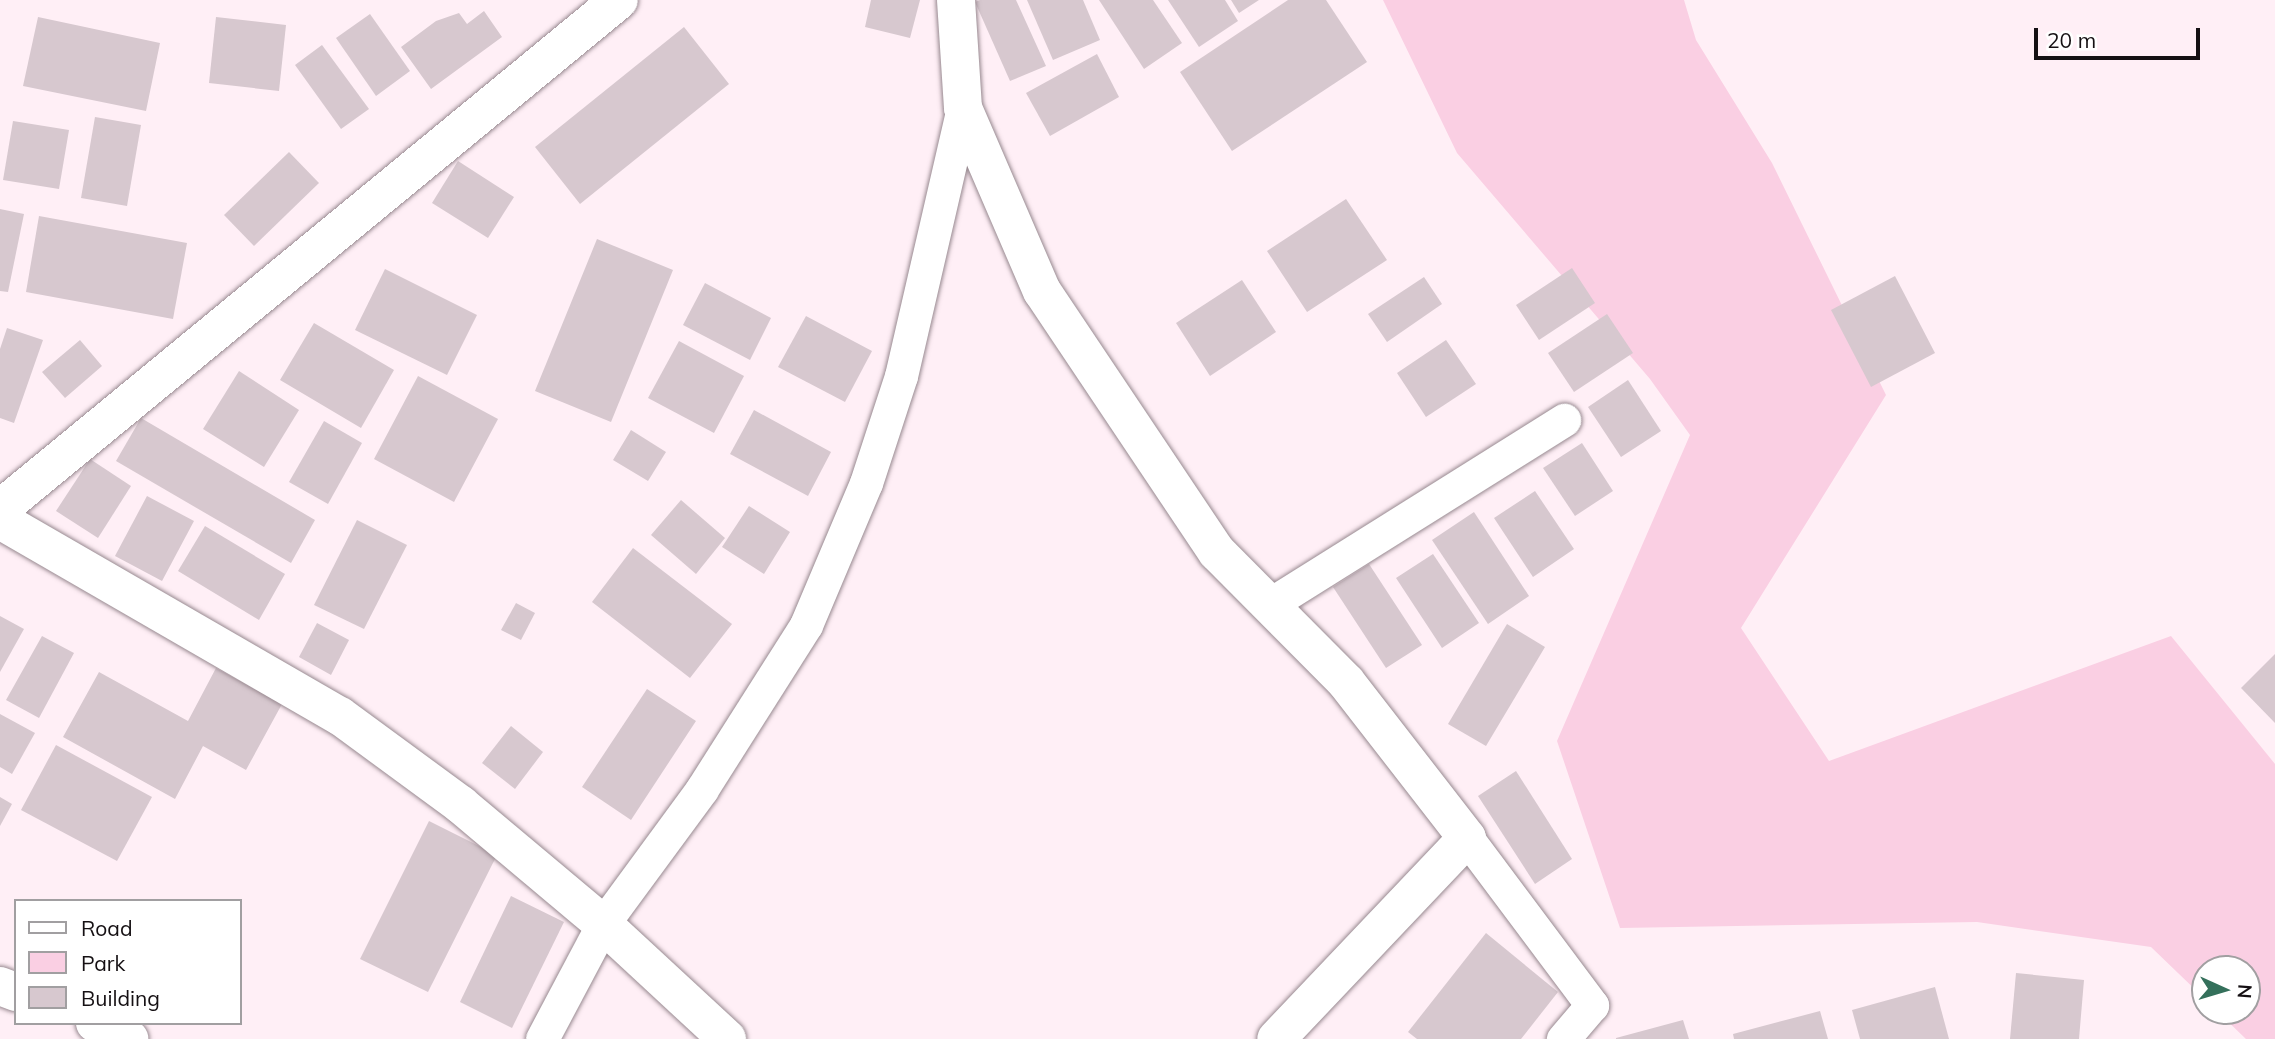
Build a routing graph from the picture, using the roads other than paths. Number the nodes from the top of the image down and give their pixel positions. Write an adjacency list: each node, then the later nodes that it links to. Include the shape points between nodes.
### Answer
1 (619, 0): 5 (street)
2 (956, 0): 3 (street)
3 (963, 108): 7 (street, via 1042,291 1217,551); 9 (lane, via 901,376 866,483 806,625 702,789)
4 (1564, 420): 7 (lane)
5 (0, 509)
6 (0, 520): 9 (street, via 340,716 461,805)
7 (1272, 603): 8 (street, via 1346,682)
8 (1467, 838): 14 (street); 15 (lane, via 1592,1005)
9 (603, 924): 12 (lane); 13 (street)
10 (99, 1025): 11 (street)
11 (130, 1039)
12 (542, 1039)
13 (726, 1039)
14 (1276, 1039)
15 (1563, 1039)

